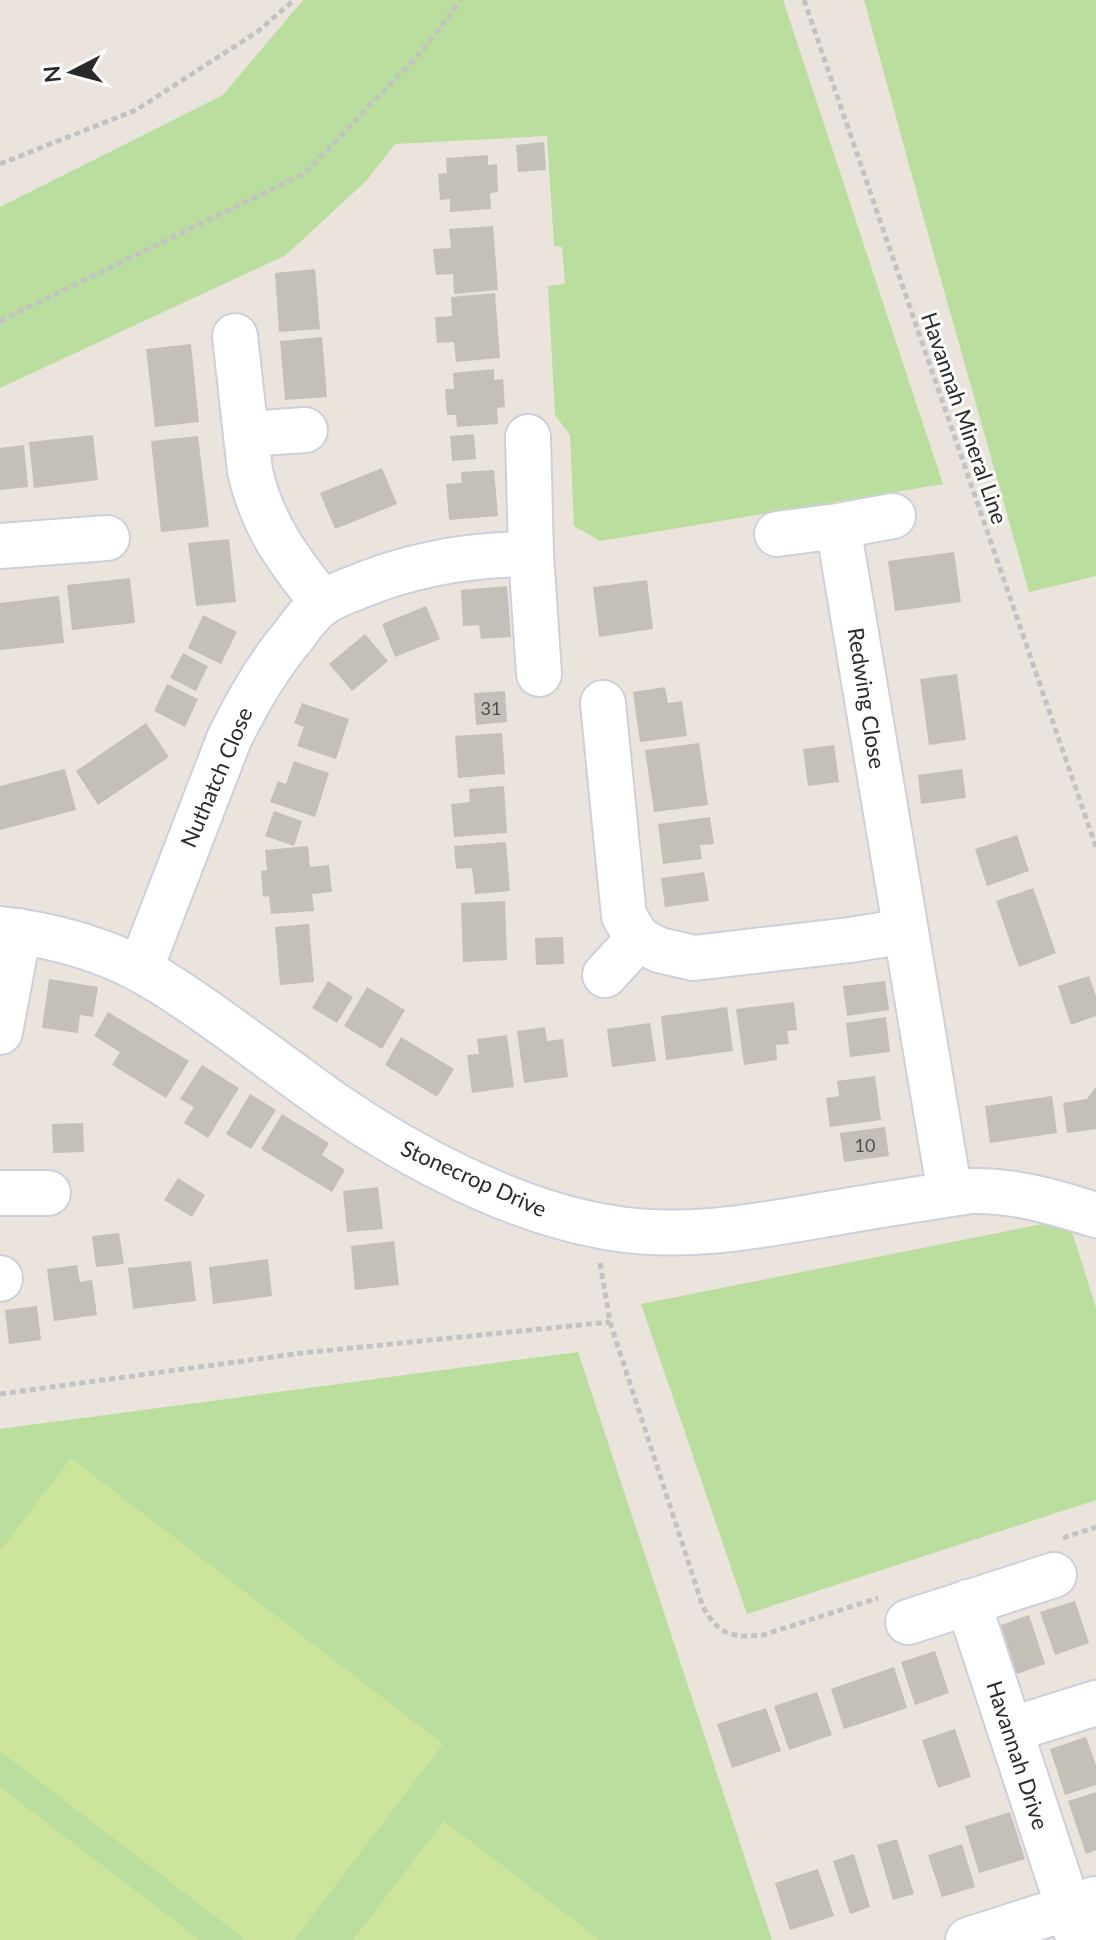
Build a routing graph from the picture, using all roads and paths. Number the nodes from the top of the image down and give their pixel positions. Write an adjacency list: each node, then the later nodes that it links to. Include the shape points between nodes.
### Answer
1 (294, 0): 4 (path, via 257,32 136,110)
2 (461, 0): 5 (path, via 422,51 305,173)
3 (804, 0): 19 (path, Havannah Mineral Line)
4 (0, 164)
5 (0, 321)
6 (235, 336): 8 (street)
7 (305, 430): 8 (street)
8 (246, 434): 16 (street, via 263,516)
9 (528, 437): 15 (street)
10 (893, 516): 11 (street)
11 (838, 526): 12 (street); 21 (street, Redwing Close)
12 (777, 534)
13 (107, 538): 14 (street)
14 (0, 546)
15 (531, 554): 16 (street, Nuthatch Close, via 428,563); 17 (street)
16 (323, 603): 23 (street, Nuthatch Close, via 280,652 245,705)
17 (539, 674)
18 (603, 703): 22 (street, via 624,916)
19 (1096, 847)
20 (10, 930): 23 (street, Stonecrop Drive, via 83,946); 25 (street)
21 (906, 931): 22 (street, via 694,958); 28 (street, Redwing Close)
22 (638, 939): 24 (street)
23 (140, 970): 30 (street, Stonecrop Drive, via 384,1137 506,1197)
24 (605, 975)
25 (0, 1032)
26 (0, 1193): 27 (street)
27 (48, 1193)
28 (950, 1194): 29 (street, Stonecrop Drive, via 1024,1194); 30 (street, Stonecrop Drive, via 741,1229 690,1233)
29 (1096, 1215)
30 (605, 1227): 31 (path, via 598,1251)
31 (610, 1322): 32 (path, via 302,1353); 36 (path, via 711,1621 731,1635 745,1637)
32 (0, 1394)
33 (1096, 1527): 34 (path)
34 (1052, 1558): 35 (street)
35 (968, 1602): 36 (street); 38 (street, Havannah Drive)
36 (896, 1609)
37 (1096, 1703): 38 (street)
38 (1010, 1730): 39 (street, Havannah Drive)
39 (1081, 1916): 40 (street, Havannah Drive)
40 (968, 1940)

